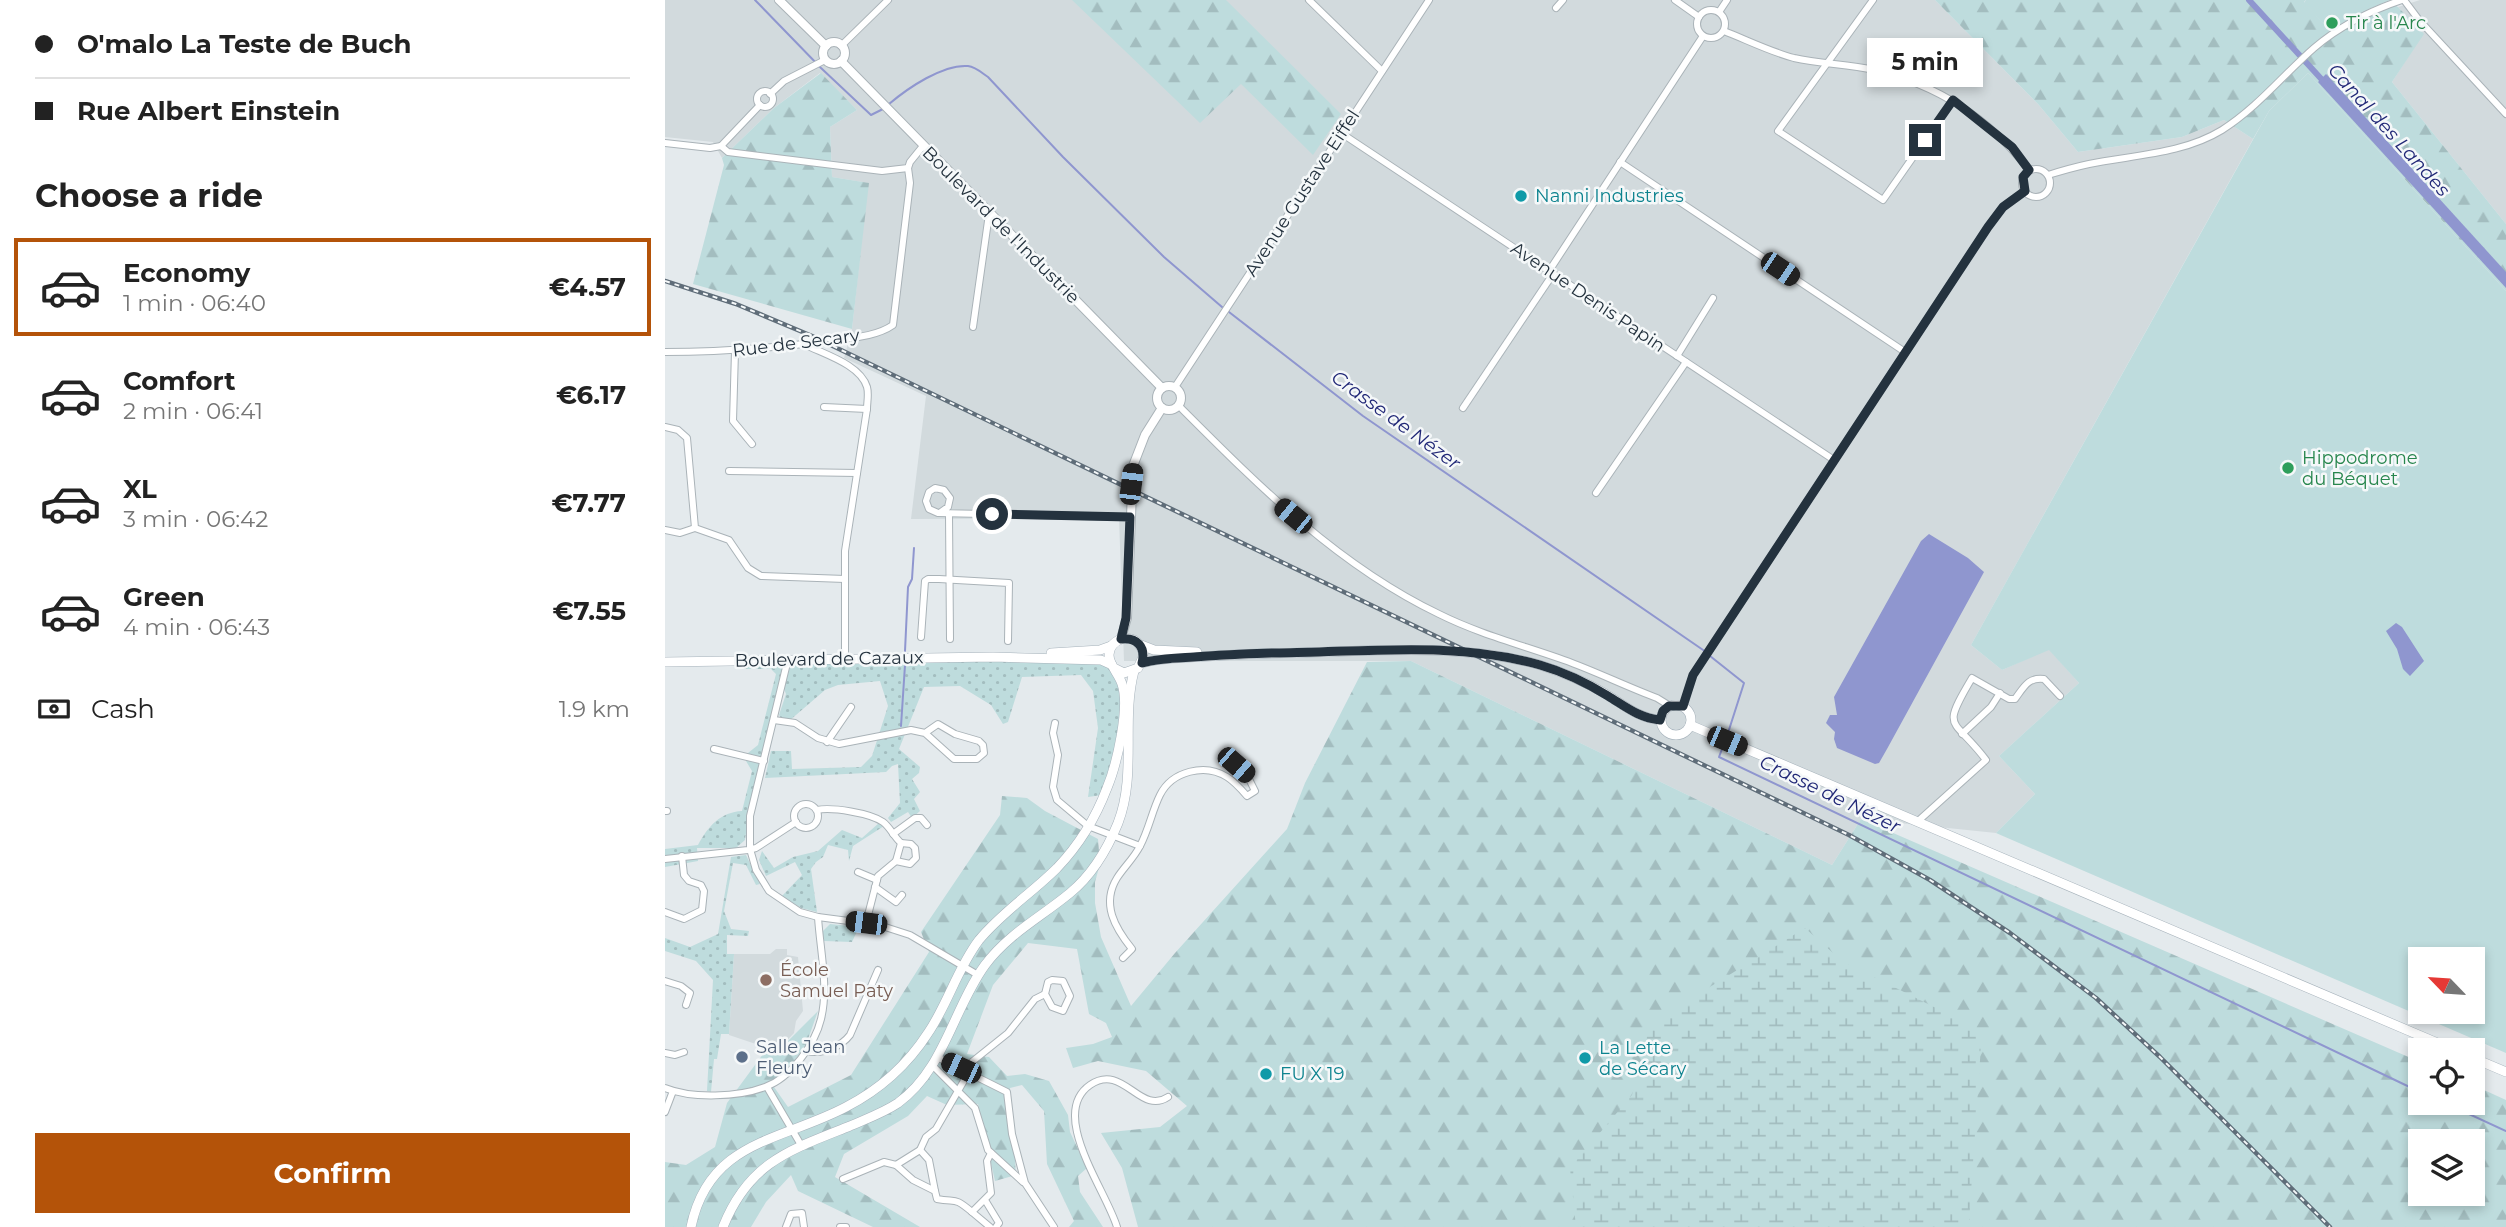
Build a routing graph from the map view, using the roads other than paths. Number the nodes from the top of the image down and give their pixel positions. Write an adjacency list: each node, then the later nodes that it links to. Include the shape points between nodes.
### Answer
1 (779, 0): 15 (street)
2 (888, 0): 16 (street)
3 (1309, 0): 20 (street)
4 (1429, 0): 20 (street, Avenue Gustave Eiffel)
5 (1563, 0): 10 (street)
6 (1675, 0): 12 (street)
7 (1727, 0): 11 (street)
8 (1873, 0): 19 (street)
9 (2403, 0): 22 (street); 30 (street, via 2355,19 2312,50 2254,105 2205,139)
10 (1556, 8)
11 (1719, 12): 12 (street, via 1707,11); 13 (street, via 1725,20)
12 (1699, 17): 14 (street)
13 (1724, 31): 14 (street, via 1713,38); 19 (street, via 1793,57)
14 (1703, 36): 27 (street)
15 (826, 46): 16 (street); 18 (street)
16 (841, 46): 17 (street)
17 (841, 61): 18 (street); 26 (street, Boulevard de l'Industrie)
18 (819, 62): 25 (street, via 785,81 770,94 771,103 760,105)
19 (1826, 63): 21 (street, via 1885,73); 21 (street, via 1778,131 1883,200)
20 (1382, 71): 23 (street, Avenue Gustave Eiffel)
21 (1953, 100): 29 (street, via 2012,147)
22 (2506, 114)
23 (1341, 133): 33 (street, Avenue Denis Papin); 42 (street, Avenue Gustave Eiffel)
24 (665, 143): 25 (street)
25 (722, 146): 28 (street, via 728,152 841,167)
26 (923, 146): 28 (street); 32 (street, Boulevard de l'Industrie)
27 (1620, 162): 33 (street); 39 (street)
28 (908, 168): 36 (street, Rue de Secary, via 893,325 850,338)
29 (2029, 170): 30 (street); 31 (street, via 2023,177)
30 (2048, 175): 31 (street, via 2044,194 2032,196)
31 (2025, 191): 39 (street, via 2003,207 1988,227)
32 (989, 214): 35 (street); 43 (street, Boulevard de l'Industrie)
33 (1551, 272): 40 (street, Avenue Denis Papin); 47 (street)
34 (1713, 298): 40 (street)
35 (974, 327)
36 (804, 344): 37 (street, Rue de Secary); 48 (street, via 861,376 867,386)
37 (735, 351): 38 (street, Rue de Secary); 50 (street, via 733,421)
38 (665, 352)
39 (1905, 352): 51 (street)
40 (1677, 356): 41 (street, Avenue Denis Papin)
41 (1686, 362): 51 (street, Avenue Denis Papin); 54 (street)
42 (1175, 387): 43 (street); 44 (street, via 1182,395)
43 (1161, 388): 46 (street, via 1157,401)
44 (1179, 406): 46 (street); 81 (street, via 1272,499 1382,582 1438,614 1563,660)
45 (824, 407): 48 (street)
46 (1162, 408): 59 (street, via 1133,466)
47 (1463, 408)
48 (867, 409): 53 (street)
49 (665, 427): 60 (street, via 687,438)
50 (752, 444)
51 (1834, 460): 82 (street, via 1707,653 1690,681)
52 (729, 471): 53 (street)
53 (857, 473): 62 (street)
54 (1596, 493)
55 (950, 501): 56 (street); 56 (street, via 941,488 929,492 927,507); 58 (street)
56 (941, 512): 57 (street)
57 (950, 514): 58 (street); 63 (street)
58 (970, 514): 59 (street)
59 (1130, 517): 64 (street)
60 (695, 528): 61 (street, via 680,533); 62 (street, via 729,540 748,568 761,576)
61 (665, 530)
62 (845, 579): 74 (street)
63 (948, 580): 65 (street, via 925,581); 66 (street); 68 (street, via 1009,583)
64 (1126, 618): 67 (street); 69 (street)
65 (921, 637)
66 (950, 639)
67 (1121, 639): 69 (main road); 70 (main road)
68 (1008, 640)
69 (1137, 642): 71 (main road, via 1154,650); 76 (main road, via 1144,655)
70 (1111, 646): 72 (main road, Boulevard de Cazaux); 77 (main road)
71 (1241, 654): 76 (main road); 85 (main road, via 1431,651 1498,656 1561,672 1634,713)
72 (993, 657): 74 (main road, Boulevard de Cazaux); 77 (main road, Boulevard de Cazaux, via 1101,660)
73 (787, 659): 74 (main road, Boulevard de Cazaux); 75 (main road, Boulevard de Cazaux); 84 (street)
74 (845, 659)
75 (665, 662)
76 (1142, 663): 78 (main road)
77 (1114, 667): 78 (main road, via 1125,673); 98 (main road, via 1123,685 1121,736 1108,787)
78 (1134, 671): 100 (main road, via 1127,788)
79 (2000, 693): 80 (street, via 2015,699 2027,682 2036,678 2045,679); 89 (street); 89 (street, via 1972,678 1952,715)
80 (2060, 696)
81 (1669, 706): 82 (main road); 85 (main road)
82 (1683, 706): 87 (main road, via 1691,716)
83 (851, 707): 90 (street)
84 (774, 720): 90 (street, via 795,723); 92 (street)
85 (1660, 720): 87 (main road, via 1664,730 1673,735)
86 (1055, 723): 98 (street, via 1054,794)
87 (1690, 725): 96 (main road)
88 (925, 733): 88 (street, via 941,725 979,741 984,753 977,759 954,759); 90 (street, via 911,730 843,744)
89 (1962, 734): 96 (street, via 1986,760)
90 (827, 742)
91 (713, 749): 92 (street)
92 (764, 761): 103 (street, via 750,816)
93 (1236, 765): 102 (street, via 1255,791 1247,796 1215,772 1186,772 1160,794)
94 (817, 810): 95 (street, via 807,804 799,806); 95 (street, via 817,822 811,828); 99 (street, via 875,818)
95 (796, 822): 103 (street)
96 (1917, 822): 120 (main road)
97 (926, 825): 99 (street, via 915,818)
98 (1088, 826): 100 (street); 114 (main road, via 1056,868 988,930)
99 (893, 834): 101 (street)
100 (1113, 834): 102 (street); 116 (main road, via 1090,873 1072,892 1007,940)
101 (901, 843): 106 (street); 106 (street, via 915,848 916,858 909,864)
102 (1140, 846): 113 (street, via 1118,876 1109,900 1115,926 1132,949)
103 (750, 849): 104 (street); 111 (street, via 769,891)
104 (682, 856): 105 (street); 110 (street, via 684,875 705,891 703,908 684,919)
105 (665, 859)
106 (896, 861): 108 (street, via 886,867)
107 (857, 872): 108 (street)
108 (876, 884): 109 (street, via 896,902); 112 (street)
109 (902, 895)
110 (665, 912)
111 (818, 918): 112 (street); 121 (street, via 825,998)
112 (866, 923): 114 (street, via 910,935)
113 (1123, 958)
114 (963, 965): 116 (street); 134 (main road, via 929,1033 891,1077 849,1106)
115 (878, 970): 121 (street, via 846,1041 818,1052)
116 (978, 975): 124 (main road)
117 (665, 981): 119 (street, via 690,993)
118 (1045, 995): 118 (street, via 1052,980 1063,981 1070,996 1063,1012 1052,1007); 126 (street, via 1035,999 1008,1033)
119 (686, 1004)
120 (2426, 1038)
121 (807, 1051): 128 (street)
122 (684, 1052): 123 (street)
123 (665, 1053)
124 (935, 1061): 126 (street); 131 (street); 135 (main road, via 919,1084 886,1110)
125 (2485, 1063): 127 (main road)
126 (966, 1071): 131 (street); 138 (street, via 1007,1092)
127 (2506, 1072)
128 (767, 1087): 130 (street, via 707,1095); 134 (street)
129 (665, 1088): 130 (street)
130 (673, 1091): 133 (street)
131 (958, 1091): 136 (street); 137 (street, via 975,1108)
132 (1168, 1097): 155 (street, via 1151,1101 1122,1083 1104,1079 1087,1086 1075,1105 1076,1135)
133 (665, 1112)
134 (792, 1129): 135 (street); 146 (main road, via 741,1152 719,1172 700,1200)
135 (801, 1145): 147 (main road, via 754,1175 730,1207)
136 (920, 1150): 140 (street); 143 (street, via 929,1160)
137 (991, 1153): 139 (street); 144 (street, via 987,1161 991,1190)
138 (1018, 1156): 139 (street); 142 (street)
139 (1005, 1165): 142 (street)
140 (896, 1166): 141 (street, via 884,1162); 143 (street)
141 (843, 1180)
142 (1025, 1183): 154 (street)
143 (935, 1191): 145 (street, via 937,1199 960,1202)
144 (985, 1200): 145 (street); 153 (street, via 999,1223)
145 (973, 1213): 152 (street)
146 (691, 1227)
147 (723, 1227)
148 (786, 1227): 149 (street, via 791,1214 802,1213)
149 (804, 1227)
150 (840, 1227): 151 (street)
151 (846, 1227)
152 (989, 1227)
153 (996, 1227)
154 (1054, 1227)
155 (1117, 1227)

